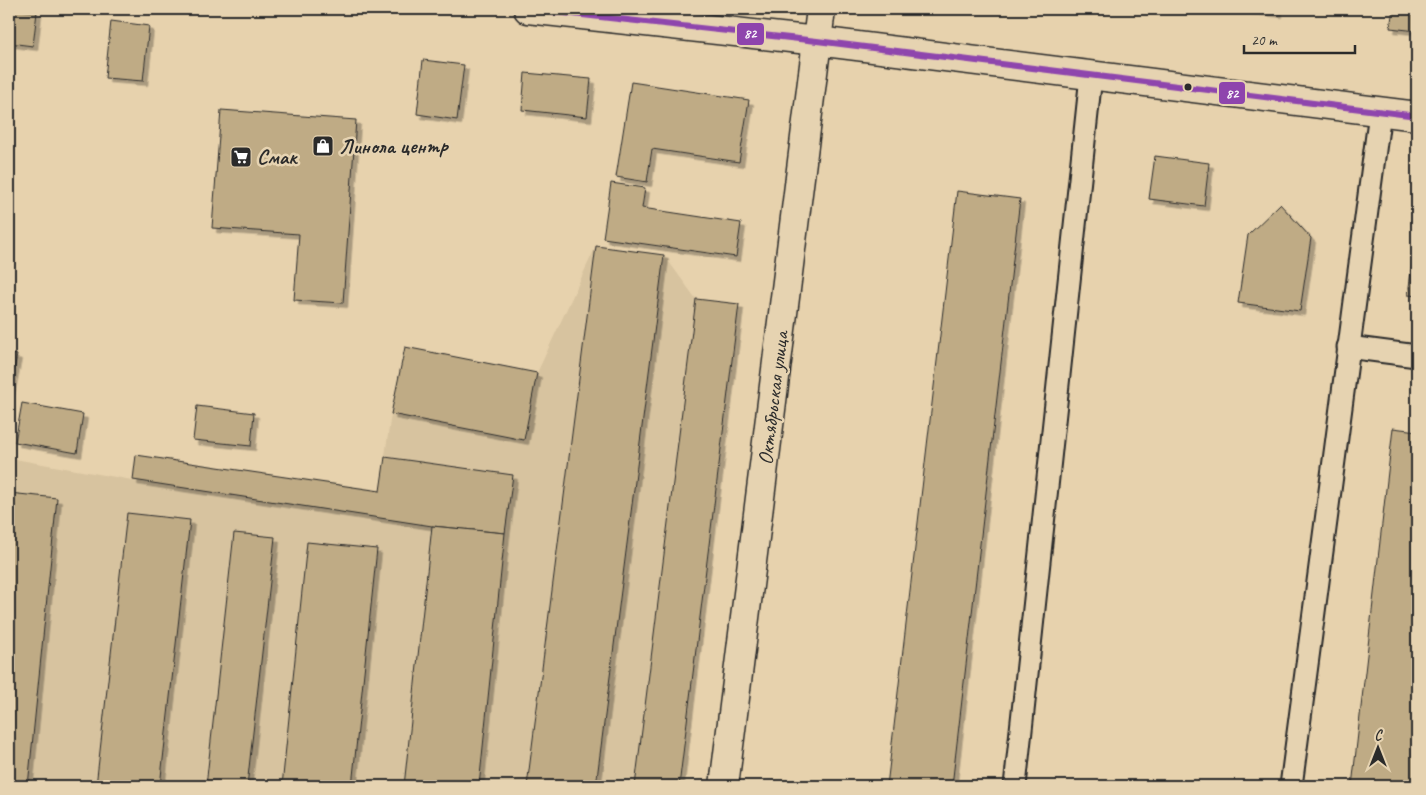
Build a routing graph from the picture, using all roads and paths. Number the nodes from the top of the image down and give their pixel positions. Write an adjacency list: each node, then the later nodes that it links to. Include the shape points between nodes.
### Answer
1 (528, 9): 3 (street)
2 (821, 9): 3 (street, Октябрьская улица)
3 (817, 41): 4 (street); 9 (street, Октябрьская улица)
4 (1091, 76): 5 (street); 10 (lane)
5 (1380, 112): 6 (street); 7 (lane)
6 (1417, 116)
7 (1348, 347): 8 (lane); 11 (lane)
8 (1417, 356)
9 (724, 786)
10 (1015, 786)
11 (1291, 786)

